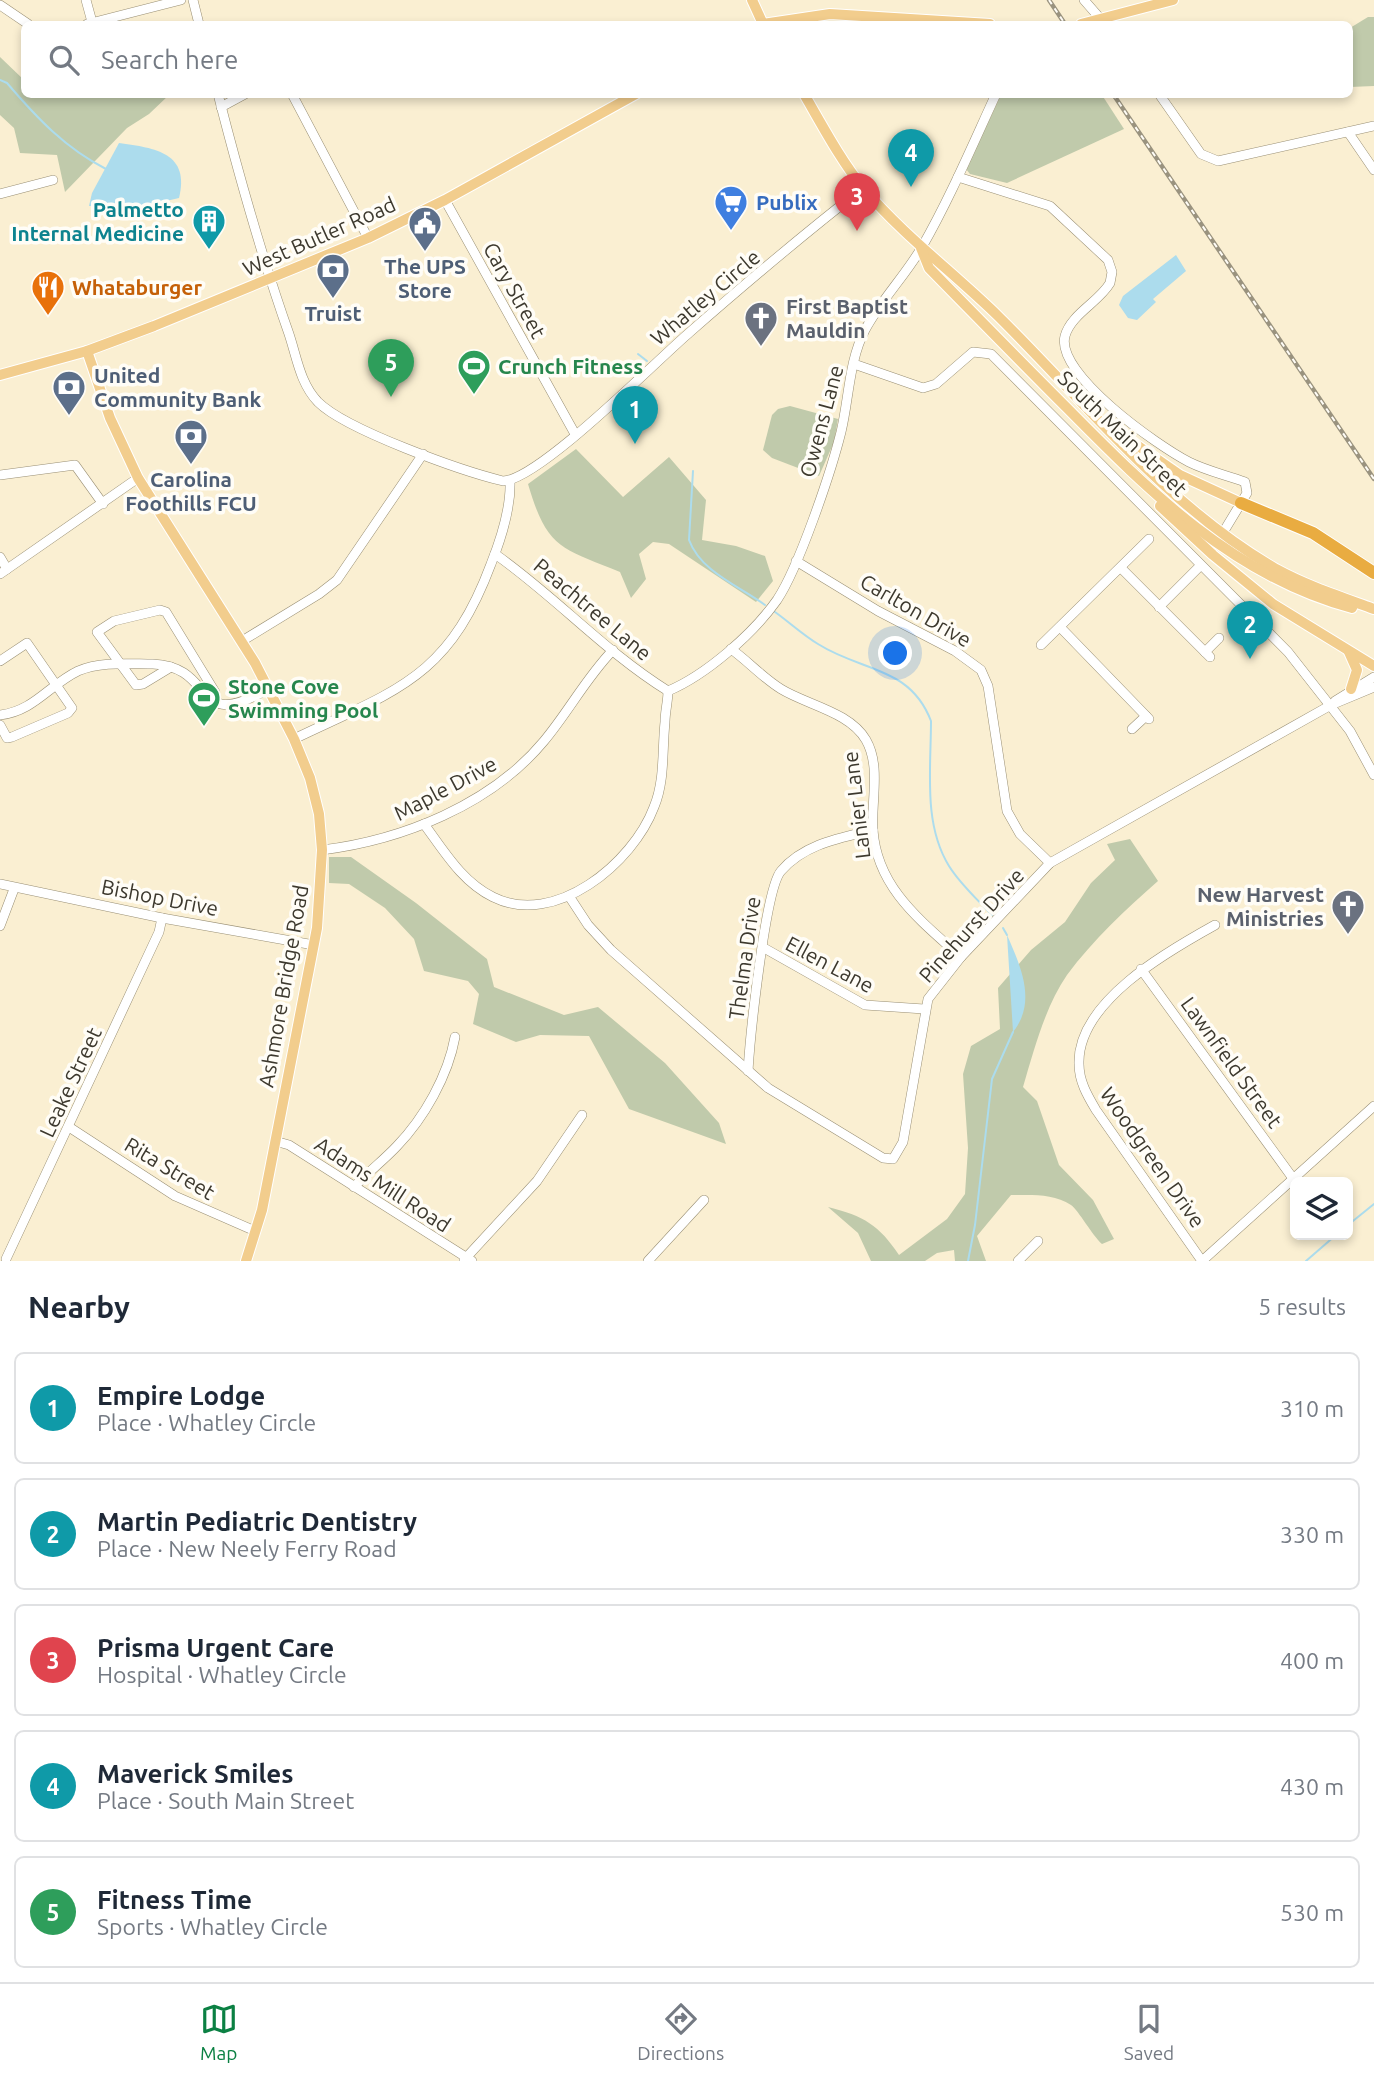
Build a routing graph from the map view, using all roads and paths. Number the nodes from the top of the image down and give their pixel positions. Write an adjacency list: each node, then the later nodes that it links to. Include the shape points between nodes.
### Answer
1 (86, 0): 9 (street)
2 (181, 0): 10 (street)
3 (193, 0): 11 (street)
4 (752, 0): 12 (main road)
5 (1084, 0): 15 (street)
6 (1173, 0): 16 (main road)
7 (0, 5): 8 (street)
8 (24, 21)
9 (90, 21)
10 (98, 21)
11 (198, 21)
12 (762, 21)
13 (783, 21): 14 (main road, via 830,14)
14 (942, 21)
15 (1102, 21)
16 (1106, 21)
17 (219, 98): 24 (street)
18 (238, 98): 24 (street)
19 (294, 98): 33 (street)
20 (629, 98): 32 (main road, West Butler Road)
21 (807, 98): 30 (main road, South Main Street)
22 (994, 98): 28 (street, Owens Lane)
23 (1162, 98): 26 (street, via 1195,147 1212,160 1232,160)
24 (221, 107): 35 (street)
25 (1374, 127): 26 (street)
26 (1348, 132): 27 (street)
27 (1374, 170)
28 (958, 177): 34 (street, Owens Lane); 47 (street, via 1050,206 1105,257 1112,272 1110,283 1067,331 1069,360 1108,404 1152,439 1199,467 1245,482 1247,493)
29 (53, 180): 31 (street)
30 (863, 188): 34 (main road, South Main Street); 40 (street, Whatley Circle)
31 (0, 194)
32 (445, 200): 33 (main road, West Butler Road); 40 (street, Cary Street)
33 (368, 238): 35 (main road, West Butler Road)
34 (921, 248): 37 (street, Owens Lane, via 865,330); 39 (main road, South Main Street, via 939,260); 45 (main road, South Main Street, via 929,268)
35 (269, 279): 36 (main road, West Butler Road); 41 (street, via 302,376 315,398 348,423)
36 (87, 351): 38 (main road, West Butler Road); 43 (main road, Ashmore Bridge Road, via 110,418)
37 (854, 365): 52 (street, Owens Lane, via 839,441); 53 (street, via 923,388 936,384 973,352 991,354)
38 (0, 375)
39 (1081, 400): 47 (main road, via 1163,465); 49 (main road, South Main Street)
40 (575, 434): 44 (street, Whatley Circle, via 535,468)
41 (423, 454): 44 (street, via 488,478); 61 (street, via 337,580)
42 (0, 475): 46 (street, via 75,465)
43 (138, 478): 46 (street); 61 (main road, Ashmore Bridge Road)
44 (510, 481): 50 (street, via 511,496)
45 (1140, 482): 49 (main road, South Main Street); 65 (main road, via 1169,515 1251,587)
46 (103, 503): 55 (street)
47 (1241, 503): 49 (street); 56 (highway, via 1313,533)
48 (1149, 539): 54 (street)
49 (1219, 539): 58 (main road, South Main Street, via 1285,584 1335,604)
50 (495, 554): 64 (street, Peachtree Lane); 81 (street, via 470,613 426,670 393,692)
51 (0, 557): 55 (street)
52 (796, 561): 63 (street, Owens Lane, via 777,599); 86 (street, Carlton Drive, via 981,670 988,686 1007,811 1020,834)
53 (1200, 566): 57 (street); 77 (street, via 1287,652)
54 (1121, 568): 57 (street); 59 (street)
55 (4, 571)
56 (1374, 573)
57 (1159, 607): 60 (street, via 1208,655)
58 (1374, 611)
59 (1060, 627): 62 (street); 80 (street, via 1147,717)
60 (1219, 638)
61 (242, 641): 73 (main road, Ashmore Bridge Road)
62 (1041, 645)
63 (731, 649): 75 (street, Owens Lane); 84 (street, Lanier Lane, via 779,688 844,720 865,738 873,762)
64 (613, 650): 75 (street, Peachtree Lane); 83 (street, Maple Drive, via 523,763 487,790)
65 (1349, 652): 68 (main road); 74 (main road, via 1357,670)
66 (0, 661): 71 (street, via 27,642)
67 (121, 665): 69 (street); 69 (street, via 136,685); 71 (street, via 78,671); 76 (street, via 97,632 114,621 166,612 215,692)
68 (1374, 666)
69 (171, 667): 76 (street, via 184,671)
70 (1374, 677): 74 (street, Pinehurst Drive)
71 (57, 685): 78 (street, via 18,713); 79 (street, via 72,708 68,713 7,738)
72 (1374, 687): 77 (street, Pinehurst Drive)
73 (268, 689): 76 (street, via 238,705); 81 (main road, Ashmore Bridge Road)
74 (1351, 689): 77 (street, Pinehurst Drive)
75 (668, 691): 89 (street, via 661,783 650,817 620,861)
76 (212, 701)
77 (1331, 705): 82 (street); 86 (street, Pinehurst Drive)
78 (0, 715)
79 (0, 725)
80 (1132, 729)
81 (294, 739): 85 (main road, Ashmore Bridge Road, via 314,791)
82 (1374, 775)
83 (424, 824): 85 (street, Maple Drive, via 376,842); 89 (street, via 463,875 493,897 521,904)
84 (873, 830): 94 (street, Thelma Drive, via 817,845 781,870 772,888); 95 (street, Lanier Lane, via 892,890)
85 (322, 850): 93 (main road, Ashmore Bridge Road)
86 (1049, 863): 95 (street, Pinehurst Drive)
87 (0, 884): 88 (street, Bishop Drive)
88 (14, 889): 90 (street, Bishop Drive); 92 (street)
89 (569, 896): 99 (street, Pinehurst Drive, via 611,950)
90 (162, 918): 93 (street, Bishop Drive); 102 (street, Leake Street)
91 (1214, 925): 96 (street, Woodgreen Drive)
92 (0, 926)
93 (313, 945): 103 (main road, Ashmore Bridge Road)
94 (764, 948): 97 (street, Ellen Lane, via 866,1005); 99 (street, Thelma Drive)
95 (961, 957): 97 (street, Pinehurst Drive)
96 (1141, 969): 104 (street, Lawnfield Street); 115 (street, Woodgreen Drive, via 1089,1029 1079,1053 1080,1076 1096,1110)
97 (923, 1009): 99 (street, Pinehurst Drive, via 903,1142 893,1159 883,1158 785,1099)
98 (455, 1037): 106 (street, via 449,1062 418,1121)
99 (748, 1071)
100 (1374, 1106): 104 (street)
101 (582, 1115): 111 (street, via 537,1181)
102 (69, 1128): 108 (street, Rita Street, via 175,1196); 110 (street, Leake Street)
103 (275, 1141): 106 (street, Adams Mill Road, via 289,1145); 108 (main road, Ashmore Bridge Road)
104 (1292, 1177)
105 (1290, 1179): 115 (street)
106 (354, 1187): 111 (street, Adams Mill Road)
107 (704, 1200): 113 (street)
108 (255, 1231): 112 (main road, Ashmore Bridge Road)
109 (1038, 1241): 114 (street)
110 (5, 1259)
111 (467, 1259)
112 (246, 1261)
113 (648, 1261)
114 (1018, 1261)
115 (1202, 1261)

